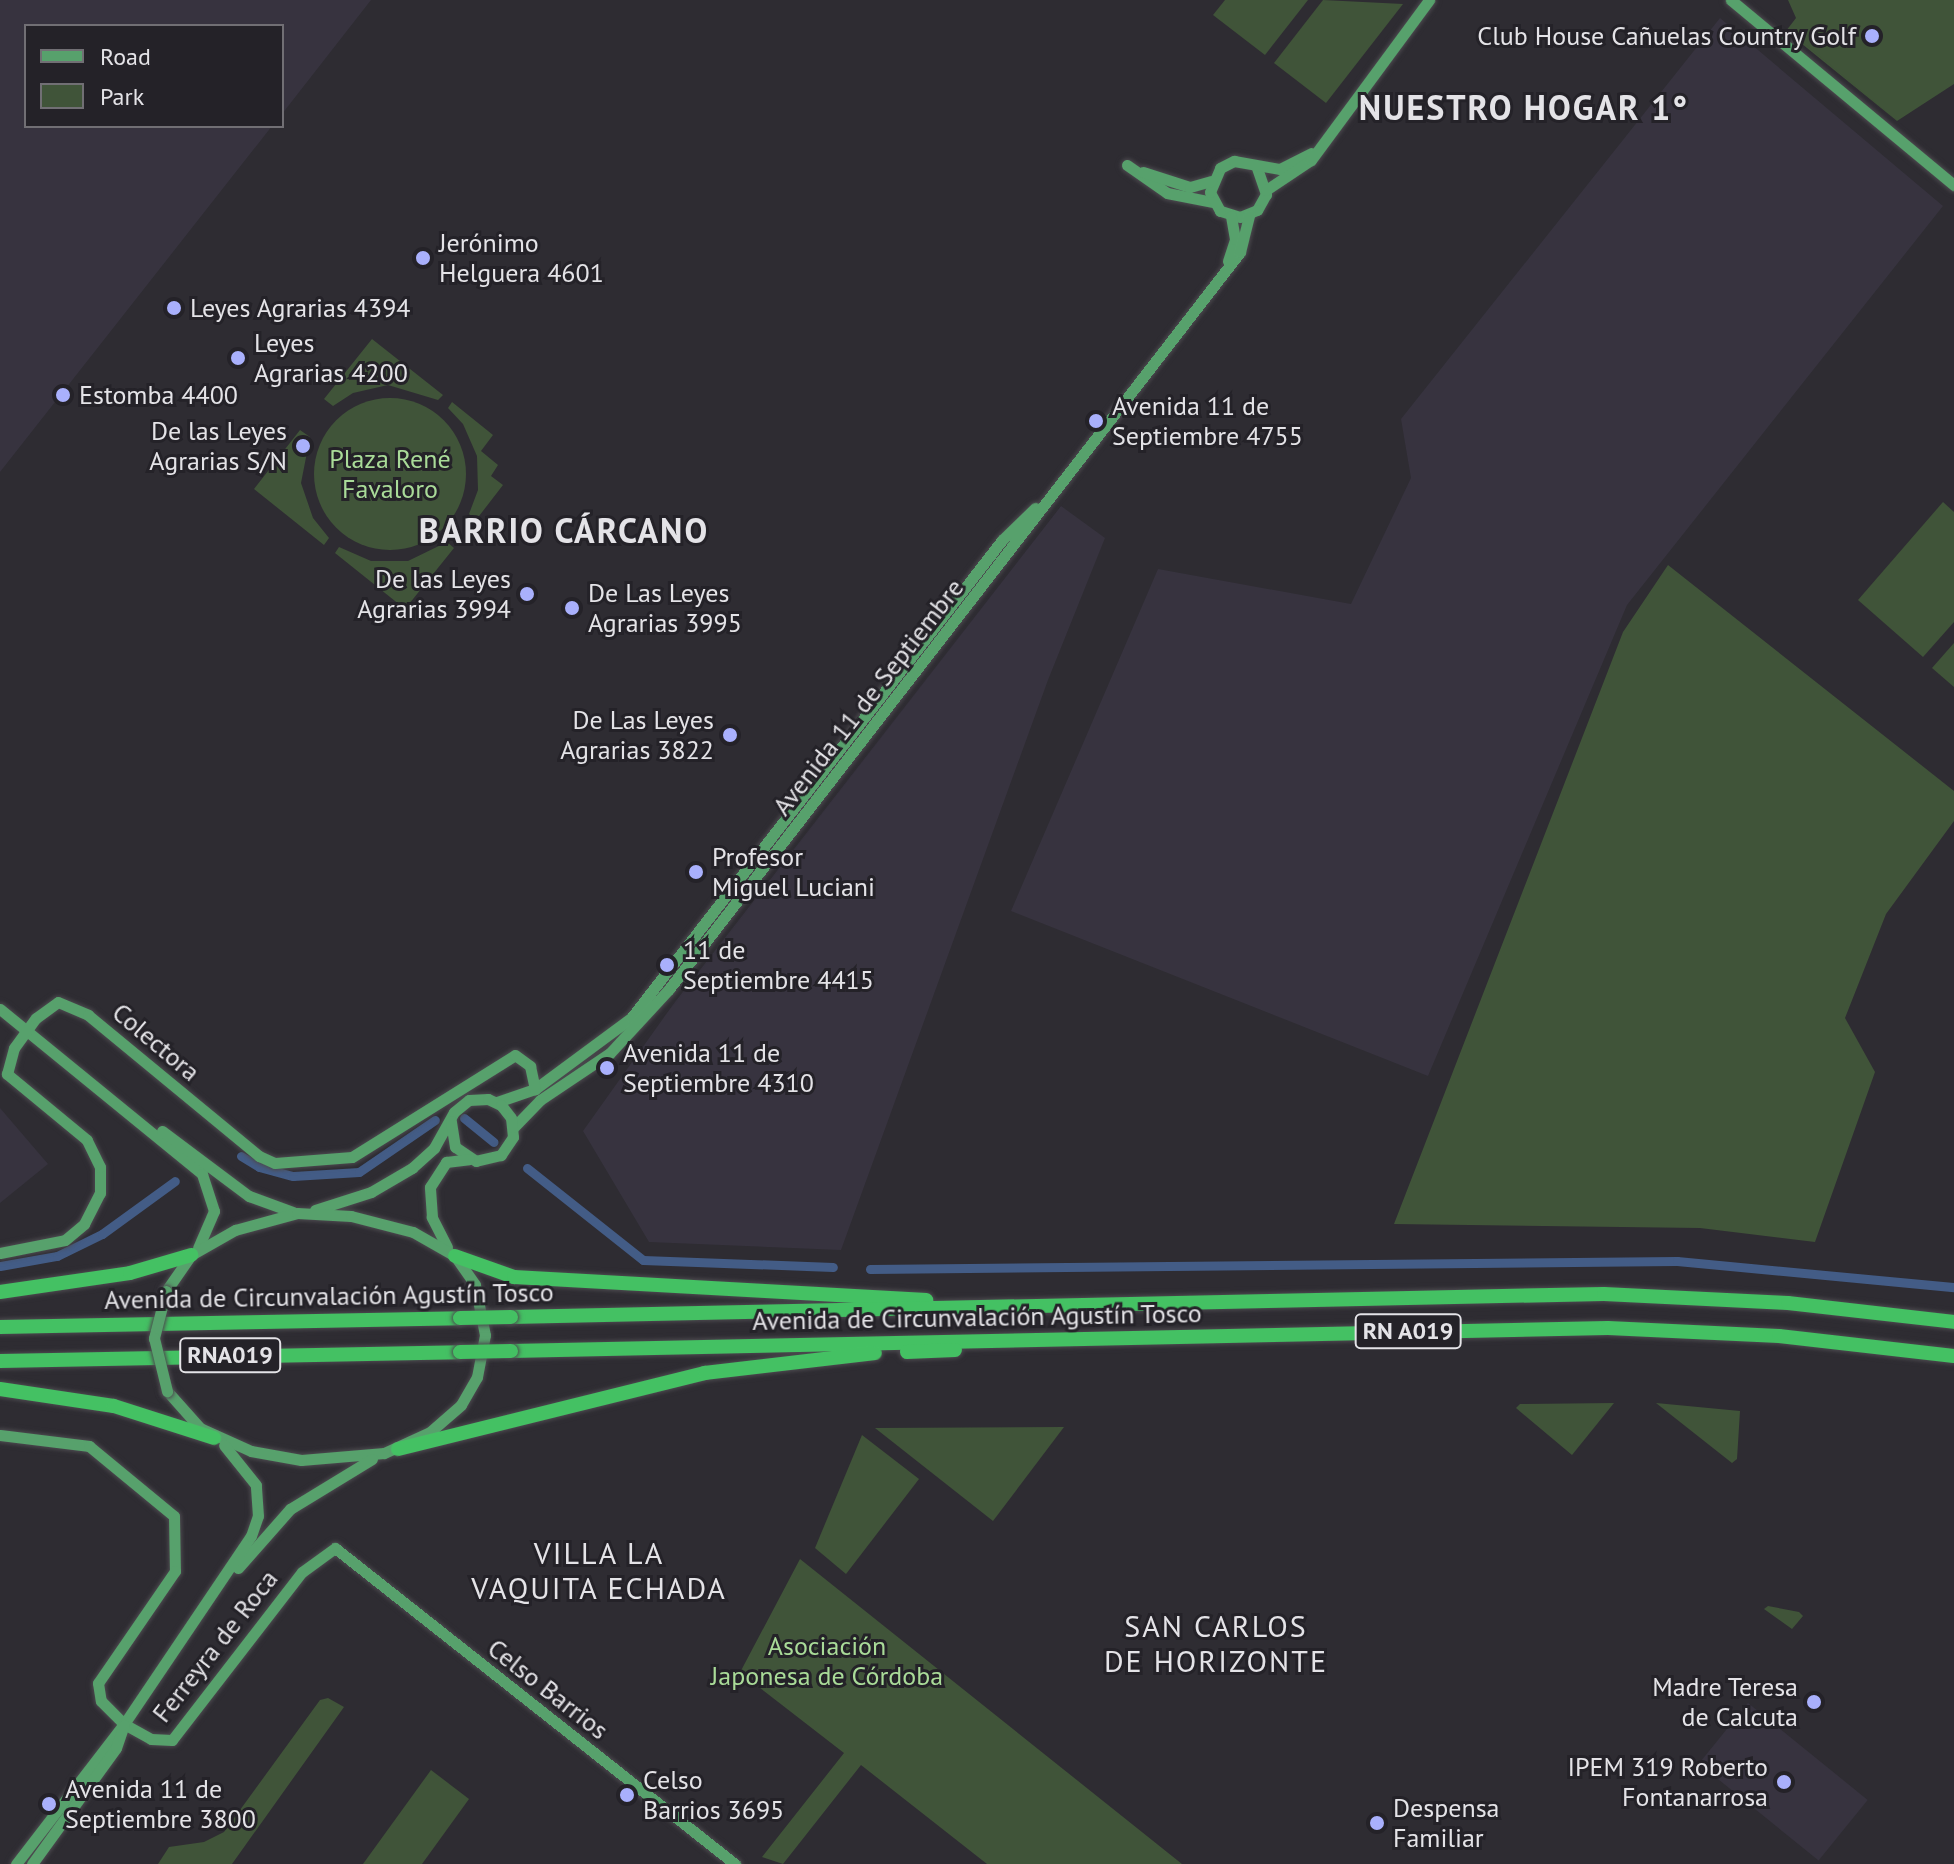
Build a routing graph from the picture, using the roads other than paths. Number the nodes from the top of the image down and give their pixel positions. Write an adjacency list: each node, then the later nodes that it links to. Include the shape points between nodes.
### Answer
1 (1429, 0): 3 (main road)
2 (1731, 0): 6 (main road)
3 (1315, 150): 4 (main road, via 1289,167); 7 (main road, via 1301,169)
4 (1257, 168): 5 (main road, via 1234,161); 7 (main road)
5 (1211, 181): 8 (main road); 8 (main road, via 1180,185 1127,165 1167,193)
6 (1954, 185)
7 (1266, 190): 9 (main road, via 1263,203)
8 (1213, 202): 10 (main road)
9 (1249, 215): 10 (main road); 11 (main road, via 1240,252)
10 (1231, 216): 11 (main road, via 1235,239)
11 (1220, 275): 12 (main road, Avenida 11 de Septiembre)
12 (1054, 492): 16 (main road, Avenida 11 de Septiembre, via 1002,540 631,1018); 19 (main road, Avenida 11 de Septiembre, via 652,1011 610,1053 530,1108)
13 (0, 1009): 14 (main road)
14 (27, 1030): 15 (main road); 16 (main road, Colectora, via 52,1004 77,1008 259,1156 284,1164 352,1157 507,1058 526,1061); 22 (main road, Colectora, via 7,1061 7,1074 87,1140 102,1183 91,1214 65,1240)
15 (65, 1060): 21 (main road, via 242,1191); 23 (main road, via 206,1180 214,1211)
16 (535, 1089): 17 (main road, Avenida 11 de Septiembre)
17 (497, 1102): 18 (main road, via 469,1100); 19 (main road)
18 (451, 1121): 20 (main road, via 452,1142); 21 (main road, via 427,1156 392,1181)
19 (513, 1128): 20 (main road, via 501,1155)
20 (471, 1160): 24 (main road, via 446,1162 430,1187 432,1217)
21 (301, 1213): 23 (main road, via 264,1219); 24 (main road, via 388,1223)
22 (0, 1253)
23 (193, 1254): 25 (highway, via 130,1273); 35 (main road, bridge, via 166,1291 154,1338 167,1391 189,1419)
24 (452, 1254): 26 (highway, via 514,1277 826,1293); 36 (main road, via 475,1285 483,1309 485,1335 477,1377 444,1422)
25 (0, 1292)
26 (872, 1303): 27 (highway, Avenida de Circunvalación Agustín Tosco / RN A019, via 980,1307 1604,1294 1788,1303); 28 (highway, Avenida de Circunvalación Agustín Tosco / RNA019, bridge, via 821,1311)
27 (1954, 1322)
28 (0, 1327)
29 (859, 1348): 30 (highway, Avenida de Circunvalación Agustín Tosco / RNA019); 31 (highway, Avenida de Circunvalación Agustín Tosco / RN A019, via 1608,1328 1779,1336)
30 (810, 1351): 32 (highway, Avenida de Circunvalación Agustín Tosco / RNA019, bridge); 36 (highway)
31 (1954, 1356)
32 (0, 1361)
33 (0, 1389): 35 (highway, via 114,1406)
34 (0, 1435): 39 (main road, via 89,1446 174,1516 175,1571 98,1683 101,1701)
35 (217, 1440): 36 (main road, via 301,1460); 38 (main road, via 250,1473 259,1496 256,1526)
36 (391, 1451): 38 (main road, via 329,1480 290,1509)
37 (335, 1548): 39 (main road, Ferreyra de Roca, via 302,1572 172,1740 151,1739); 42 (main road, Celso Barrios)
38 (224, 1583): 39 (main road)
39 (124, 1724): 40 (main road); 41 (main road, via 116,1748)
40 (16, 1864)
41 (32, 1864)
42 (735, 1864)

